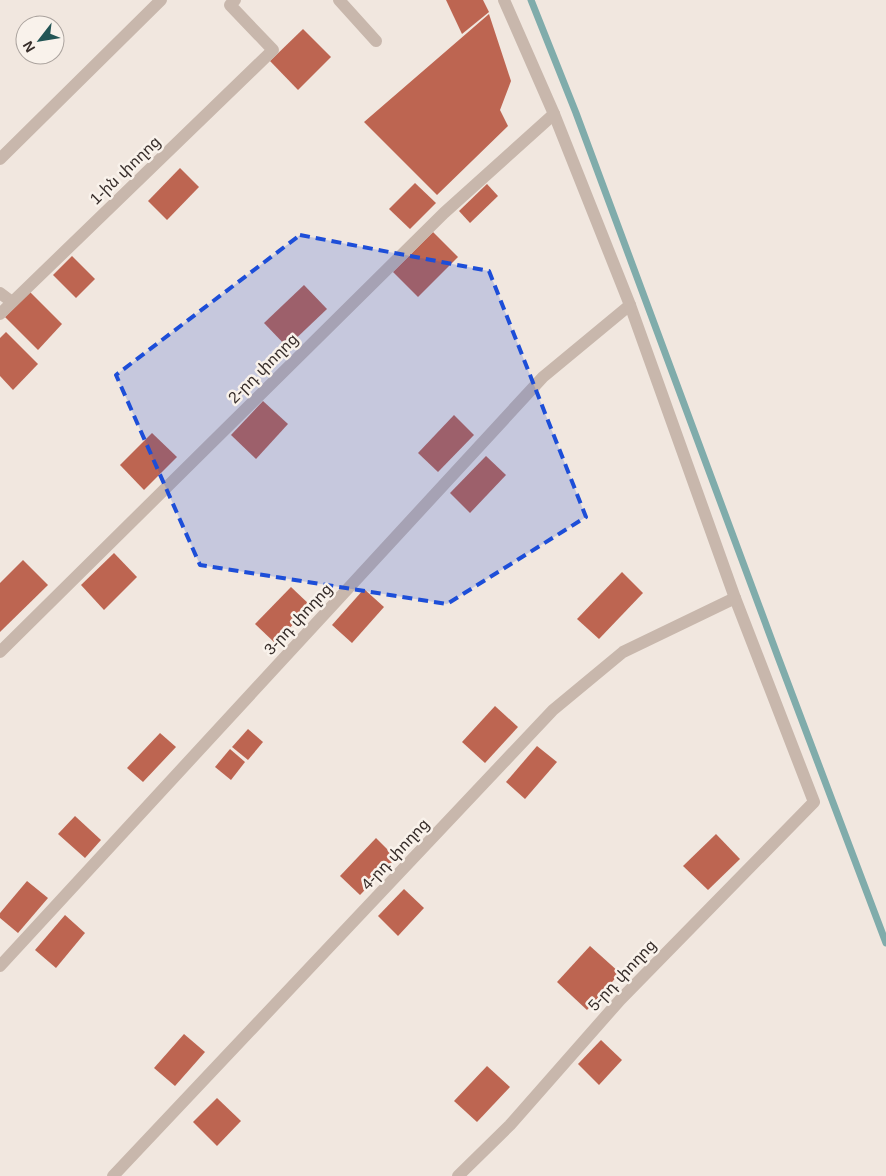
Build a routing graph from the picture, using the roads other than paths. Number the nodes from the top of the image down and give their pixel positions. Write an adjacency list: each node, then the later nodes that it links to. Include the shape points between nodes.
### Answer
1 (161, 0): 7 (street)
2 (235, 0): 9 (street, 1-ին փողոց, via 230,5 272,50)
3 (339, 0): 5 (street)
4 (504, 0): 6 (street)
5 (376, 41)
6 (554, 114): 10 (street); 13 (street, 2-րդ փողոց, via 444,213)
7 (0, 158)
8 (0, 293): 9 (street)
9 (12, 302): 11 (street, 1-ին փողոց)
10 (630, 305): 12 (street); 14 (street, 3-րդ փողոց, via 543,377)
11 (0, 314)
12 (735, 598): 15 (street, 4-րդ փողոց, via 622,652 553,710); 16 (street, 5-րդ փողոց, via 814,802 620,1000 510,1125)
13 (0, 652)
14 (0, 966)
15 (113, 1176)
16 (458, 1176)

